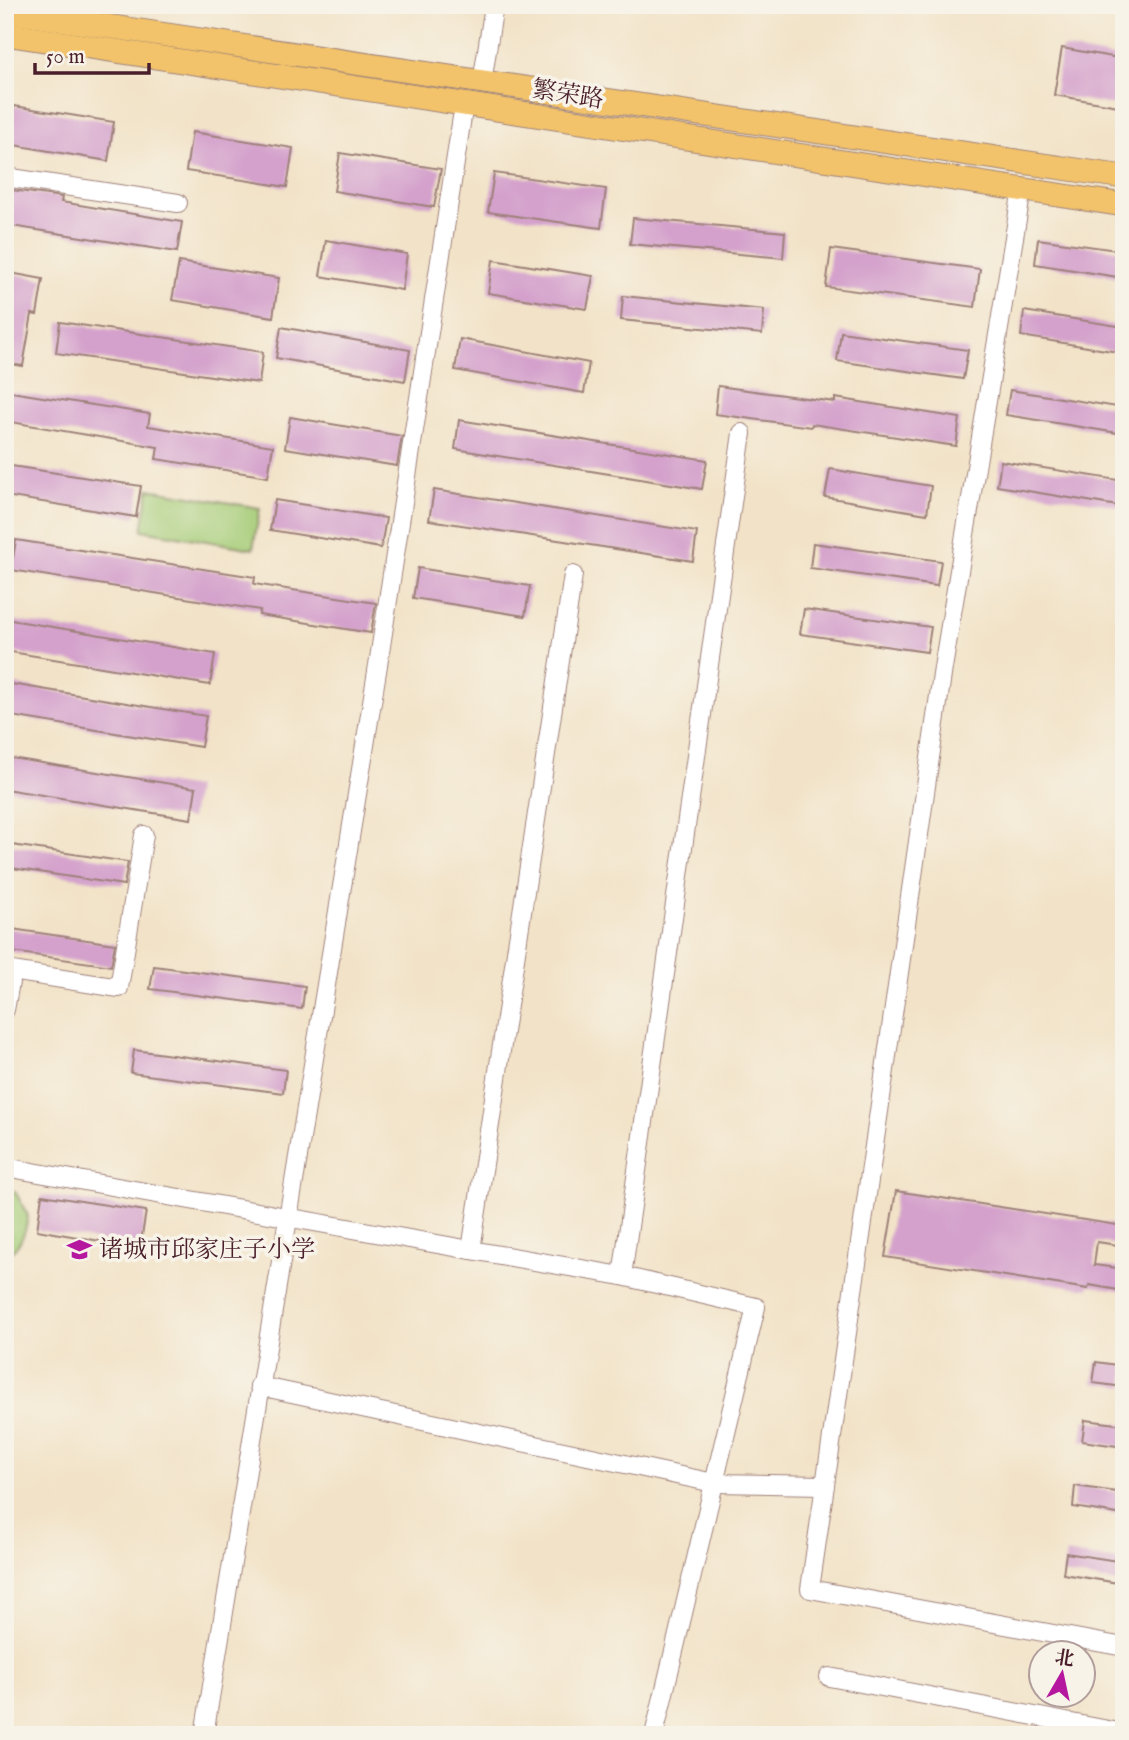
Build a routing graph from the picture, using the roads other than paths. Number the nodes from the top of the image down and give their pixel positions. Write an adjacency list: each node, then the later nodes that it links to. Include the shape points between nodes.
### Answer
1 (494, 5): 4 (street)
2 (5, 10): 4 (main road, 繁荣路)
3 (5, 34): 5 (main road, 繁荣路)
4 (482, 83): 7 (main road, 繁荣路)
5 (464, 104): 8 (main road, 繁荣路); 16 (street)
6 (5, 177): 9 (street)
7 (1124, 177)
8 (1022, 189): 10 (main road, 繁荣路); 21 (street, via 943,668)
9 (178, 203)
10 (1124, 205)
11 (742, 433): 18 (street)
12 (573, 575): 17 (street)
13 (144, 835): 14 (street, via 119,988 12,971)
14 (5, 1010)
15 (5, 1167): 16 (street)
16 (287, 1215): 17 (street); 19 (street)
17 (471, 1250): 18 (street)
18 (622, 1276): 20 (street, via 756,1307)
19 (259, 1387): 20 (street); 25 (street)
20 (714, 1483): 21 (street); 26 (street)
21 (825, 1485): 22 (street, via 810,1589)
22 (1124, 1647)
23 (829, 1677): 24 (street)
24 (1124, 1733)
25 (204, 1735)
26 (654, 1735)

